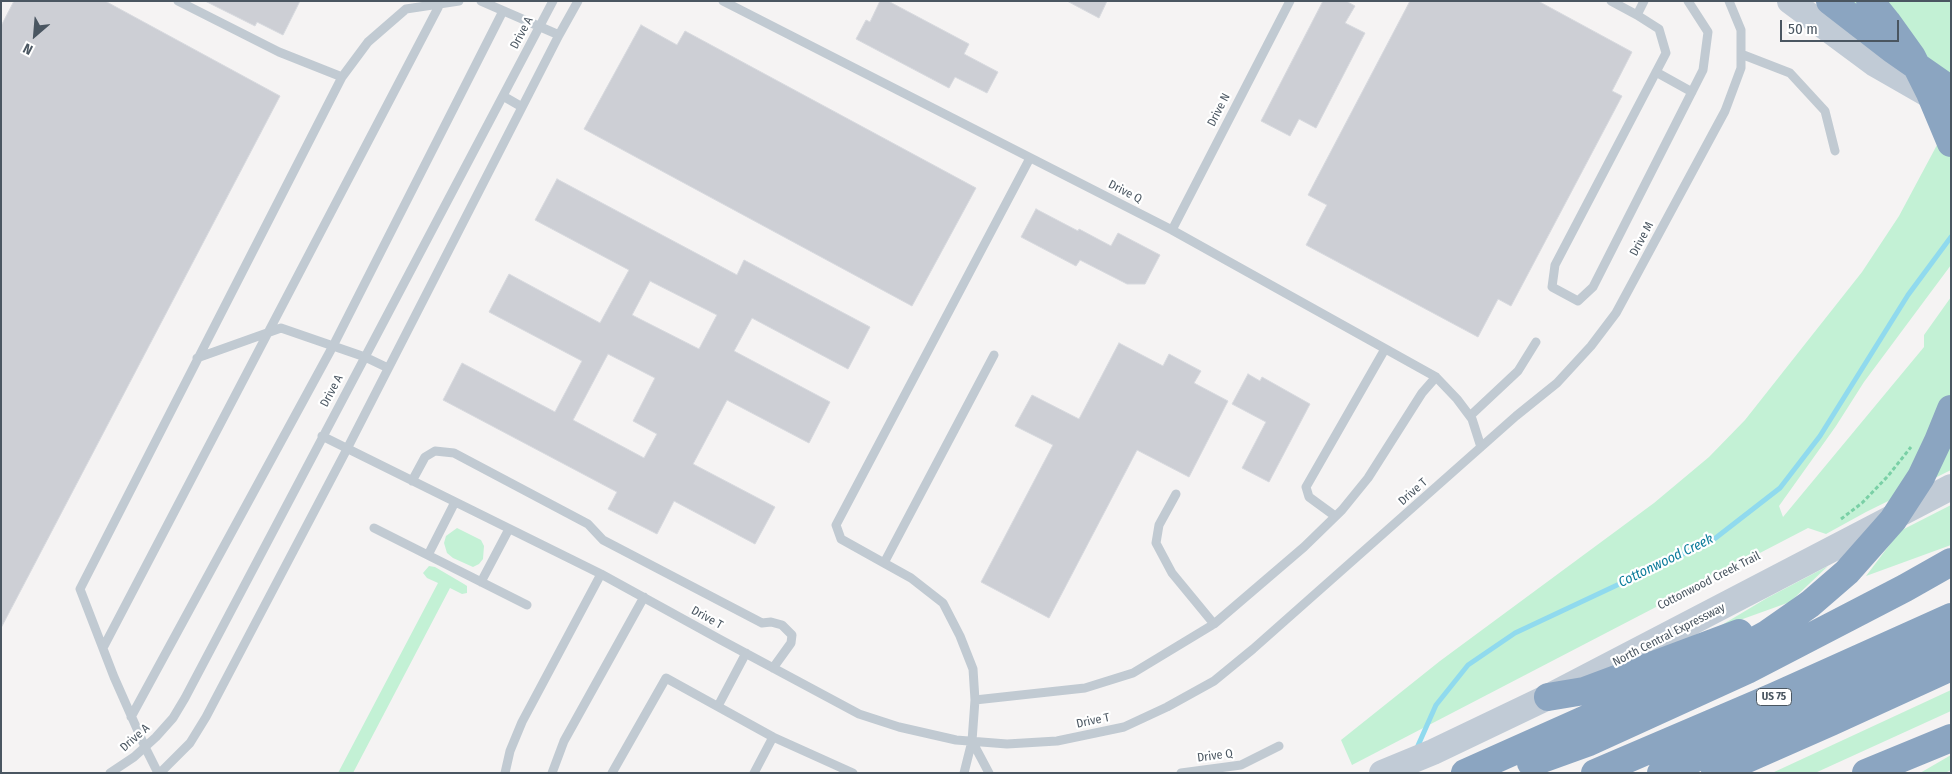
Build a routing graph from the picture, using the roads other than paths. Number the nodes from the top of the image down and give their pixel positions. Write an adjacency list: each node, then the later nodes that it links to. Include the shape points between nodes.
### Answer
1 (178, 1): 22 (lane, via 279,52)
2 (459, 1): 15 (lane)
3 (481, 1): 16 (lane)
4 (553, 1): 18 (lane, Drive A)
5 (578, 1): 19 (lane)
6 (722, 1): 30 (lane, Drive Q)
7 (1290, 1): 31 (lane, Drive N)
8 (1611, 1): 17 (lane)
9 (1644, 1): 17 (lane)
10 (1688, 1): 24 (lane, via 1708,32 1703,70)
11 (1729, 1): 20 (lane, Drive M, via 1741,30)
12 (1790, 1): 27 (main road, via 1874,64)
13 (1830, 1): 23 (highway)
14 (1870, 1): 28 (highway, via 1912,57)
15 (440, 4): 22 (lane, via 406,9 368,42); 32 (lane)
16 (504, 11): 18 (lane); 34 (lane)
17 (1638, 15): 21 (lane, via 1659,29 1666,53)
18 (540, 26): 19 (lane); 25 (lane, Drive A)
19 (559, 35): 26 (lane)
20 (1741, 54): 29 (lane, via 1790,73 1825,111); 44 (lane, Drive M, via 1741,68 1725,111 1616,314 1557,383)
21 (1656, 72): 24 (lane); 24 (lane, via 1555,265 1552,287 1578,301 1593,287)
22 (342, 77): 38 (lane)
23 (1951, 90)
24 (1692, 92)
25 (503, 96): 26 (lane); 37 (lane, Drive A)
26 (522, 107): 39 (lane)
27 (1951, 108)
28 (1951, 143)
29 (1835, 151)
30 (1030, 158): 31 (lane, Drive Q); 55 (lane, via 836,525 841,539)
31 (1172, 230): 35 (lane, Drive Q)
32 (268, 332): 34 (lane, via 280,328); 38 (lane); 63 (lane)
33 (1536, 342): 42 (lane, via 1518,371)
34 (333, 346): 37 (lane); 70 (lane)
35 (1385, 349): 40 (lane, Drive Q); 50 (lane, via 1306,487 1309,497)
36 (994, 355): 55 (lane)
37 (364, 357): 39 (lane); 43 (lane, Drive A)
38 (197, 358): 63 (lane, via 80,588)
39 (388, 368): 45 (lane)
40 (1436, 377): 42 (lane, Drive Q); 50 (lane, via 1422,393 1368,478)
41 (1951, 409): 87 (highway, via 1921,477 1893,520 1848,572 1810,604 1726,657)
42 (1470, 416): 44 (lane, Drive Q)
43 (322, 436): 45 (lane, Drive T); 75 (lane, Drive A, via 185,698 173,718)
44 (1481, 447): 72 (lane, Drive T, via 1214,680 1124,728 1057,741 1007,744)
45 (347, 449): 46 (lane, Drive T); 77 (lane, via 206,717 190,743)
46 (412, 481): 49 (lane, Drive T); 66 (lane, via 425,457 435,451 454,453 588,524 602,540 762,623 782,625 792,635 791,643)
47 (1951, 488): 67 (main road, North Central Expressway)
48 (1176, 494): 61 (lane, via 1159,525 1156,543 1172,573)
49 (455, 502): 52 (lane, Drive T); 53 (lane)
50 (1336, 516): 61 (lane)
51 (374, 528): 53 (lane)
52 (509, 528): 56 (lane, Drive T); 57 (lane)
53 (428, 555): 57 (lane)
54 (1951, 560): 67 (highway, via 1584,691); 88 (highway, via 1905,588 1730,678 1589,742)
55 (884, 563): 68 (lane, via 911,578 943,603 973,669)
56 (601, 574): 58 (lane, Drive T); 78 (lane, via 522,722)
57 (481, 582): 59 (lane)
58 (644, 597): 64 (lane, Drive T); 79 (lane, via 564,741)
59 (527, 606)
60 (1951, 617): 89 (highway, US 75)
61 (1214, 624): 68 (lane, via 1133,672 1086,688)
62 (1951, 644): 90 (highway)
63 (103, 648): 70 (lane)
64 (746, 653): 66 (lane, Drive T); 69 (lane)
65 (1951, 667): 91 (highway)
66 (773, 668): 72 (lane, Drive T, via 859,714 899,727)
67 (1548, 697): 86 (main road, North Central Expressway)
68 (975, 700): 72 (lane)
69 (718, 706): 71 (lane); 80 (lane, via 666,678)
70 (131, 716): 75 (lane)
71 (773, 737): 81 (lane); 82 (lane)
72 (972, 741): 83 (lane); 84 (lane)
73 (1945, 741): 92 (highway); 93 (highway)
74 (1278, 746): 85 (lane, Drive Q, via 1241,765)
75 (145, 747): 76 (lane, Drive A); 77 (lane)
76 (110, 773)
77 (159, 773)
78 (505, 773)
79 (552, 773)
80 (612, 773)
81 (754, 773)
82 (853, 773)
83 (964, 773)
84 (988, 773)
85 (1181, 773)
86 (1382, 773)
87 (1465, 773)
88 (1503, 773)
89 (1595, 773)
90 (1661, 773)
91 (1715, 773)
92 (1866, 773)
93 (1908, 773)

